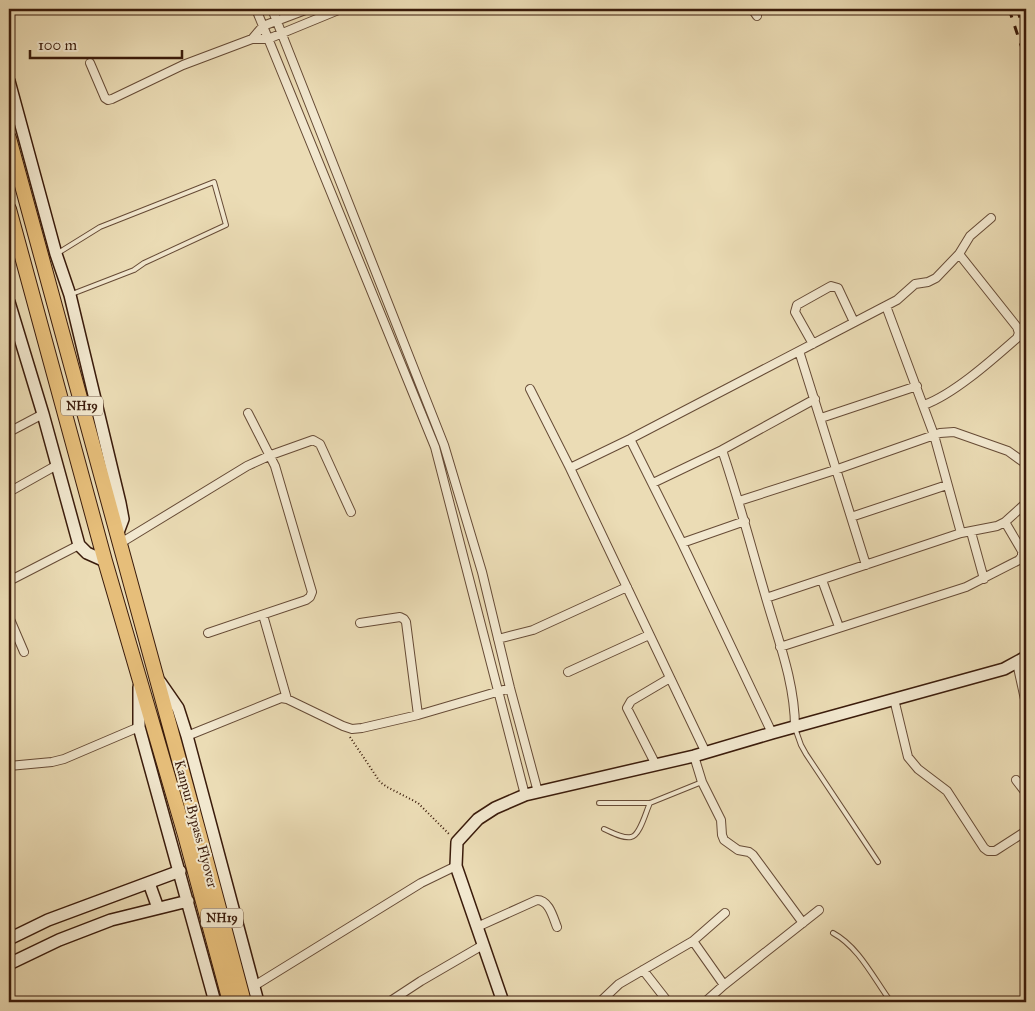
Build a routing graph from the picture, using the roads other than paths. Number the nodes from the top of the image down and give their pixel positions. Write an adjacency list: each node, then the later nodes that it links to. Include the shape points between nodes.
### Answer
1 (256, 9): 8 (street)
2 (272, 9): 7 (street)
3 (308, 9): 7 (street)
4 (341, 9): 9 (street)
5 (752, 9): 6 (street)
6 (756, 16)
7 (277, 21): 8 (street); 9 (street)
8 (263, 26): 10 (street); 11 (street)
9 (281, 33): 11 (street); 71 (street, via 444,445 482,572)
10 (252, 39): 11 (street); 12 (street, via 183,65 108,100)
11 (268, 39): 80 (street, via 435,447)
12 (90, 63)
13 (9, 81): 18 (street)
14 (9, 138): 20 (highway, NH19)
15 (9, 209): 17 (highway, NH19)
16 (991, 218): 19 (street, via 970,236)
17 (14, 247): 21 (highway, NH19)
18 (56, 254): 22 (street); 22 (lane, via 100,227 214,182 226,225 134,270)
19 (959, 254): 24 (street, via 936,278 915,284); 31 (street, via 1019,333 981,369)
20 (48, 282): 21 (highway); 55 (highway, NH19)
21 (30, 285): 58 (highway, NH19)
22 (70, 295): 55 (street, via 120,503 123,519)
23 (9, 302): 33 (street)
24 (886, 306): 25 (street); 28 (street)
25 (854, 322): 26 (street); 26 (street, via 838,288 831,286 795,308)
26 (813, 344): 27 (street)
27 (799, 350): 30 (street); 37 (street)
28 (917, 386): 31 (street); 34 (street)
29 (530, 389): 42 (street)
30 (815, 399): 34 (street); 38 (street)
31 (924, 405): 36 (street)
32 (248, 412): 39 (street)
33 (43, 414): 35 (street); 41 (street)
34 (821, 418): 43 (street)
35 (9, 432)
36 (934, 435): 40 (street, via 954,432 1008,451); 43 (street); 45 (street)
37 (630, 439): 42 (street); 44 (street)
38 (722, 450): 44 (street); 47 (street)
39 (271, 455): 49 (street, via 307,441 317,441); 55 (street); 65 (street, via 312,592 306,600)
40 (1026, 464)
41 (56, 465): 46 (street); 57 (street)
42 (570, 468): 63 (street)
43 (836, 470): 47 (street); 50 (street)
44 (653, 483): 56 (street)
45 (947, 485): 50 (street); 54 (street)
46 (9, 492)
47 (739, 501): 51 (street)
48 (1026, 503): 52 (street)
49 (351, 512)
50 (851, 518): 59 (street)
51 (745, 521): 56 (street); 64 (street)
52 (1005, 522): 53 (street); 60 (street, via 1022,556)
53 (970, 532): 54 (street); 60 (street)
54 (961, 534): 59 (street)
55 (118, 540): 76 (highway, NH19)
56 (682, 543): 87 (street)
57 (79, 546): 58 (street); 62 (street)
58 (105, 561): 77 (highway, NH19)
59 (866, 564): 61 (street)
60 (984, 579): 68 (street)
61 (822, 580): 64 (street); 68 (street)
62 (9, 581)
63 (627, 587): 70 (street); 71 (street, via 544,626)
64 (766, 598): 72 (street)
65 (263, 615): 69 (street); 81 (street)
66 (9, 617): 73 (street)
67 (360, 623): 84 (street, via 400,616 406,622)
68 (839, 627): 72 (street)
69 (208, 633)
70 (649, 635): 75 (street); 78 (street)
71 (498, 639): 79 (street)
72 (780, 647): 86 (street, via 794,704)
73 (24, 652)
74 (1022, 660): 82 (street, via 1004,669); 83 (street)
75 (568, 672)
76 (155, 674): 88 (street, via 178,708); 102 (highway, Kanpur Bypass Flyover / NH19)
77 (139, 676): 85 (street); 102 (highway, Kanpur Bypass Flyover / NH19)
78 (670, 678): 89 (street); 92 (street, via 631,701 627,708)
79 (510, 688): 80 (street); 95 (street)
80 (497, 692): 84 (street); 97 (street)
81 (287, 698): 84 (street, via 352,729); 88 (street, via 275,699)
82 (894, 699): 86 (street); 101 (street, via 908,757 947,791 984,848 995,851)
83 (1026, 704)
84 (418, 715)
85 (139, 727): 91 (street, via 64,759); 105 (street)
86 (794, 728): 87 (street); 103 (lane, via 806,754)
87 (772, 733): 89 (street)
88 (187, 736): 121 (street)
89 (706, 753): 90 (street)
90 (694, 756): 92 (street); 94 (street)
91 (9, 764)
92 (656, 765): 95 (street)
93 (1016, 780): 96 (street)
94 (702, 782): 99 (lane); 111 (street, via 722,820 724,840 753,855)
95 (538, 792): 97 (street)
96 (1026, 793)
97 (525, 795): 104 (street, via 478,819 457,842)
98 (599, 803): 99 (lane)
99 (650, 803): 100 (lane, via 634,837)
100 (604, 829)
101 (1026, 831)
102 (192, 834): 123 (highway, Kanpur Bypass Flyover / NH19); 124 (highway, Kanpur Bypass Flyover / NH19)
103 (878, 862)
104 (456, 866): 112 (street); 121 (street, via 421,883)
105 (180, 871): 106 (street); 107 (street)
106 (149, 882): 108 (street); 115 (street, via 48,920)
107 (188, 901): 108 (street); 122 (street)
108 (158, 908): 118 (street, via 111,920)
109 (819, 910): 111 (street)
110 (724, 913): 116 (street)
111 (803, 923): 120 (street)
112 (477, 927): 113 (street, via 542,900); 117 (street)
113 (558, 927)
114 (832, 933): 131 (lane, via 851,947)
115 (9, 939)
116 (693, 941): 119 (street); 120 (street)
117 (483, 945): 126 (street); 127 (street)
118 (9, 964)
119 (643, 970): 128 (street, via 619,984); 129 (street)
120 (724, 985): 130 (street)
121 (254, 986): 125 (street)
122 (215, 1002)
123 (230, 1002)
124 (244, 1002)
125 (258, 1002)
126 (389, 1002)
127 (503, 1002)
128 (600, 1002)
129 (668, 1002)
130 (705, 1002)
131 (891, 1002)

